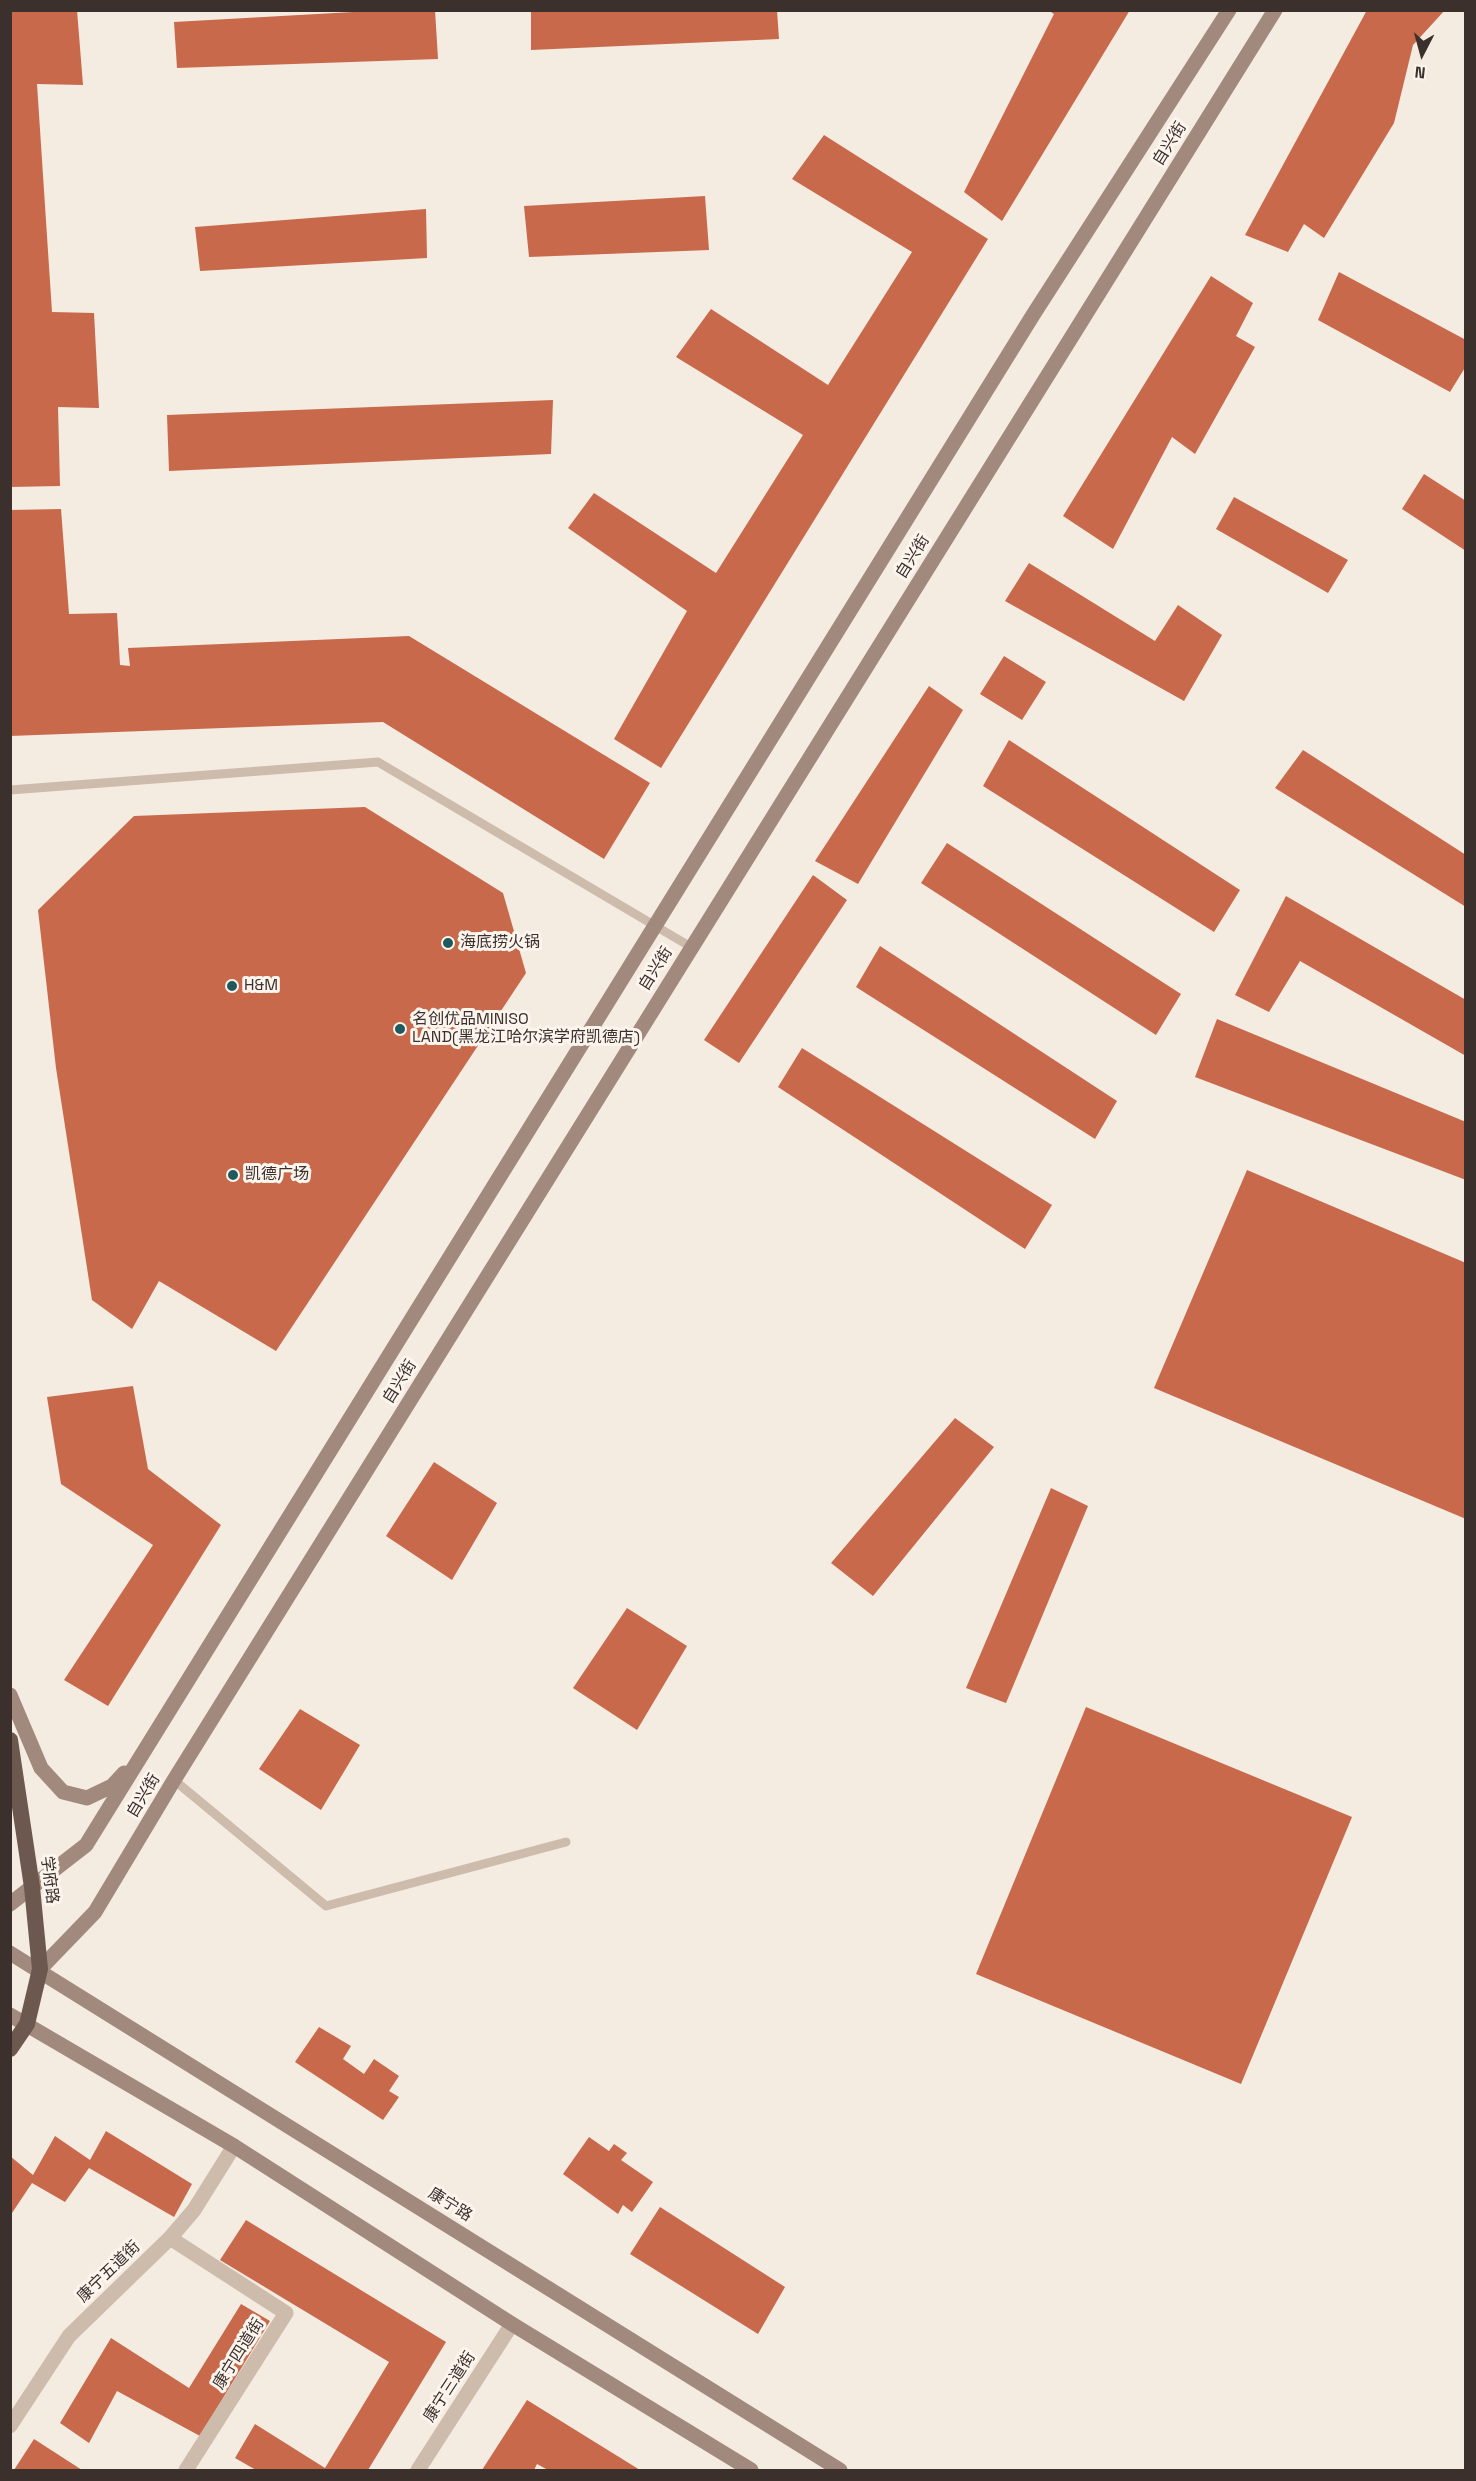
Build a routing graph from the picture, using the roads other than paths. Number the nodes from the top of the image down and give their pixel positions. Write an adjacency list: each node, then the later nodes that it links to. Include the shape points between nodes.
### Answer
1 (1229, 10): 4 (main road, 自兴街, via 1033,315)
2 (1275, 10): 5 (main road, 自兴街)
3 (10, 790): 4 (lane, via 378,762)
4 (656, 925): 5 (lane); 8 (main road, 自兴街)
5 (691, 946): 9 (main road, 自兴街)
6 (10, 1695): 8 (main road, via 42,1768 63,1792 87,1798 112,1786)
7 (10, 1740): 11 (highway, 学府路)
8 (144, 1751): 11 (main road, 自兴街, via 86,1845)
9 (174, 1780): 10 (lane, via 326,1906); 14 (main road, 自兴街, via 95,1912)
10 (566, 1842)
11 (32, 1887): 12 (main road, 自兴街); 14 (highway, 学府路)
12 (10, 1904)
13 (10, 1953): 14 (main road, 康宁路)
14 (40, 1969): 16 (highway, 学府路); 25 (main road, 康宁路)
15 (10, 2015): 16 (main road)
16 (27, 2024): 17 (highway); 18 (main road)
17 (10, 2049)
18 (234, 2146): 19 (street, 康宁五道街, via 194,2210); 20 (main road)
19 (170, 2238): 21 (street, 康宁五道街, via 69,2336); 22 (street, 康宁四道街, via 286,2313)
20 (512, 2324): 23 (street, 康宁三道街); 24 (main road)
21 (10, 2426)
22 (186, 2470)
23 (418, 2470)
24 (751, 2470)
25 (840, 2470)

